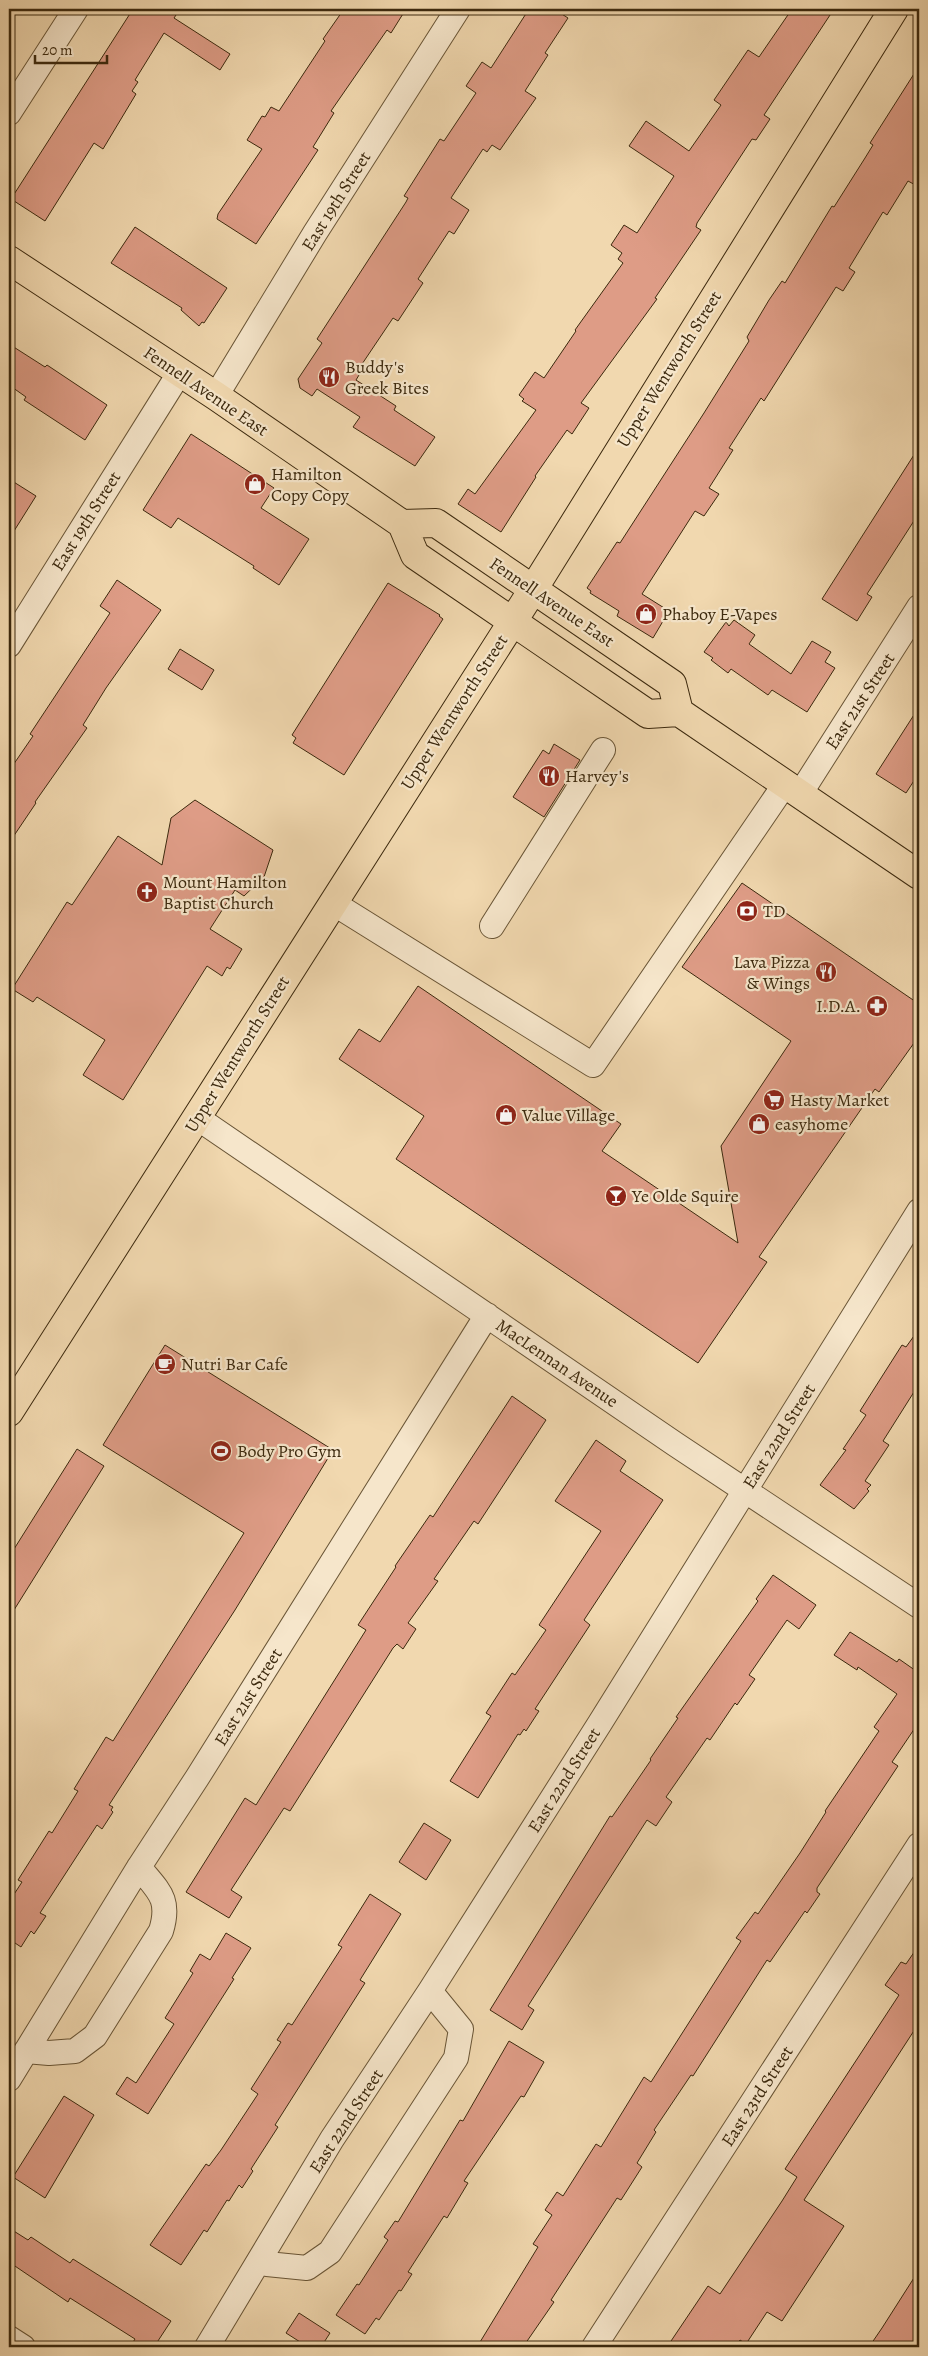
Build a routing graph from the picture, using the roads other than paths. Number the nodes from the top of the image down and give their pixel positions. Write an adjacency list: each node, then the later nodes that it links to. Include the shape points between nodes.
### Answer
1 (76, 9): 4 (street)
2 (458, 9): 7 (street, East 19th Street)
3 (894, 9): 9 (main road, Upper Wentworth Street)
4 (9, 113)
5 (9, 260): 6 (main road, Fennell Avenue East)
6 (180, 372): 7 (main road, Fennell Avenue East); 12 (street, East 19th Street)
7 (216, 396): 8 (main road, Fennell Avenue East)
8 (402, 524): 9 (main road, Fennell Avenue East, via 436,523); 11 (main road, Fennell Avenue East, via 416,555)
9 (534, 588): 11 (main road, Upper Wentworth Street); 13 (main road, Fennell Avenue East, via 672,684)
10 (919, 607): 15 (street, East 21st Street)
11 (514, 620): 13 (main road, Fennell Avenue East, via 648,714); 17 (main road, Upper Wentworth Street)
12 (9, 645)
13 (679, 712): 15 (main road)
14 (603, 750): 18 (street)
15 (793, 789): 16 (main road); 17 (street, East 21st Street, via 593,1064)
16 (919, 875)
17 (332, 903): 19 (main road, Upper Wentworth Street)
18 (492, 926)
19 (196, 1117): 21 (street, MacLennan Avenue); 22 (main road, Upper Wentworth Street)
20 (919, 1211): 23 (street, East 22nd Street)
21 (487, 1315): 23 (street, MacLennan Avenue); 26 (street, East 21st Street)
22 (9, 1412)
23 (745, 1490): 24 (street, MacLennan Avenue); 27 (street, East 22nd Street)
24 (919, 1606)
25 (919, 1844): 34 (street, East 23rd Street)
26 (139, 1867): 28 (street, East 21st Street); 28 (street, via 163,1897 166,1914 161,1930 95,2036 75,2051)
27 (430, 1991): 30 (street, East 22nd Street, via 332,2140); 30 (street, via 461,2029 456,2058 330,2252 307,2268 267,2264)
28 (26, 2051): 29 (street, East 21st Street)
29 (9, 2079)
30 (261, 2258): 33 (street, East 22nd Street)
31 (9, 2338): 32 (street)
32 (23, 2347)
33 (207, 2347)
34 (594, 2347)

